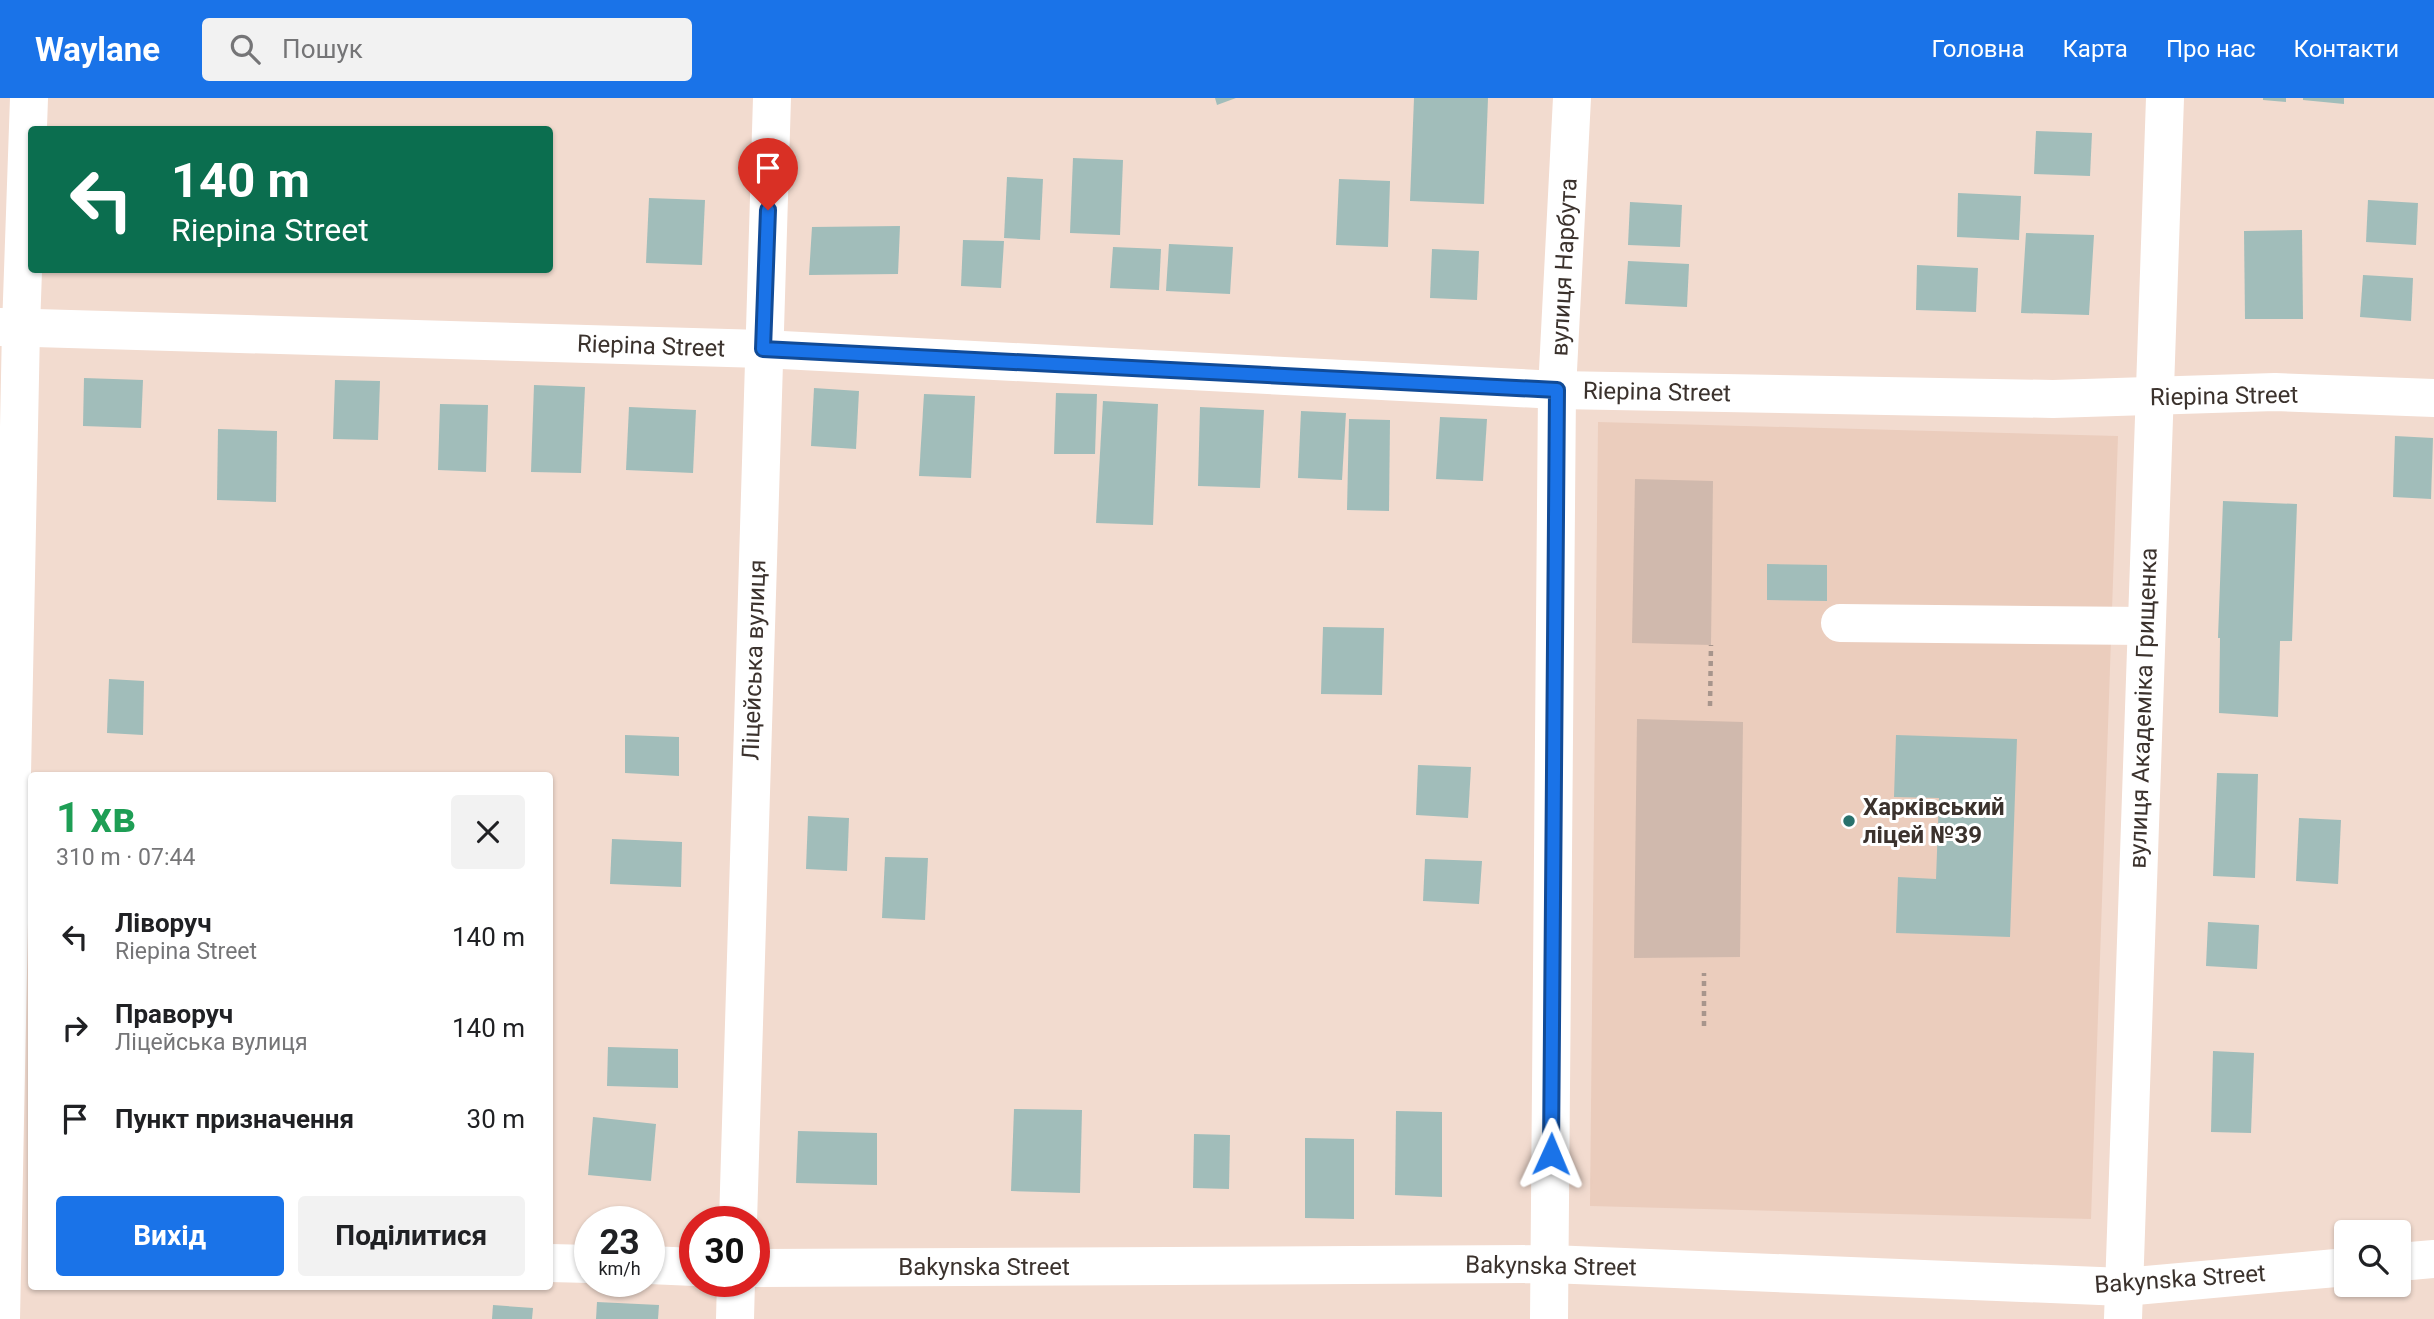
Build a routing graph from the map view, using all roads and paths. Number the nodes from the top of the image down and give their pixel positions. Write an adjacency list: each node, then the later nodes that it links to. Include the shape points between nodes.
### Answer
1 (29, 98): 5 (street)
2 (772, 98): 6 (street, Ліцейська вулиця)
3 (1572, 98): 7 (street, вулиця Нарбута)
4 (2165, 98): 8 (street, вулиця Академіка Грищенка)
5 (10, 327): 6 (street, Riepina Street); 16 (street)
6 (763, 349): 7 (street, Riepina Street); 17 (street, Ліцейська вулиця)
7 (1557, 390): 8 (street, Riepina Street); 23 (street, вулиця Нарбута)
8 (2153, 398): 9 (street, Riepina Street, via 2276,392); 11 (street, вулиця Академіка Грищенка)
9 (2434, 398)
10 (1840, 623): 11 (street)
11 (2146, 626): 27 (street, вулиця Академіка Грищенка)
12 (1711, 645): 13 (path)
13 (1710, 706)
14 (1704, 973): 15 (path)
15 (1704, 1026)
16 (2, 1206): 18 (street)
17 (738, 1206)
18 (11, 1249): 28 (street)
19 (2434, 1259): 20 (street)
20 (2411, 1261)
21 (553, 1263): 22 (street)
22 (574, 1264)
23 (1550, 1264): 24 (street, Bakynska Street); 27 (street, Bakynska Street); 30 (street, вулиця Нарбута)
24 (770, 1268)
25 (2334, 1268): 27 (street, Bakynska Street)
26 (736, 1297): 29 (street)
27 (2124, 1303)
28 (1, 1319)
29 (735, 1319)
30 (1549, 1319)

